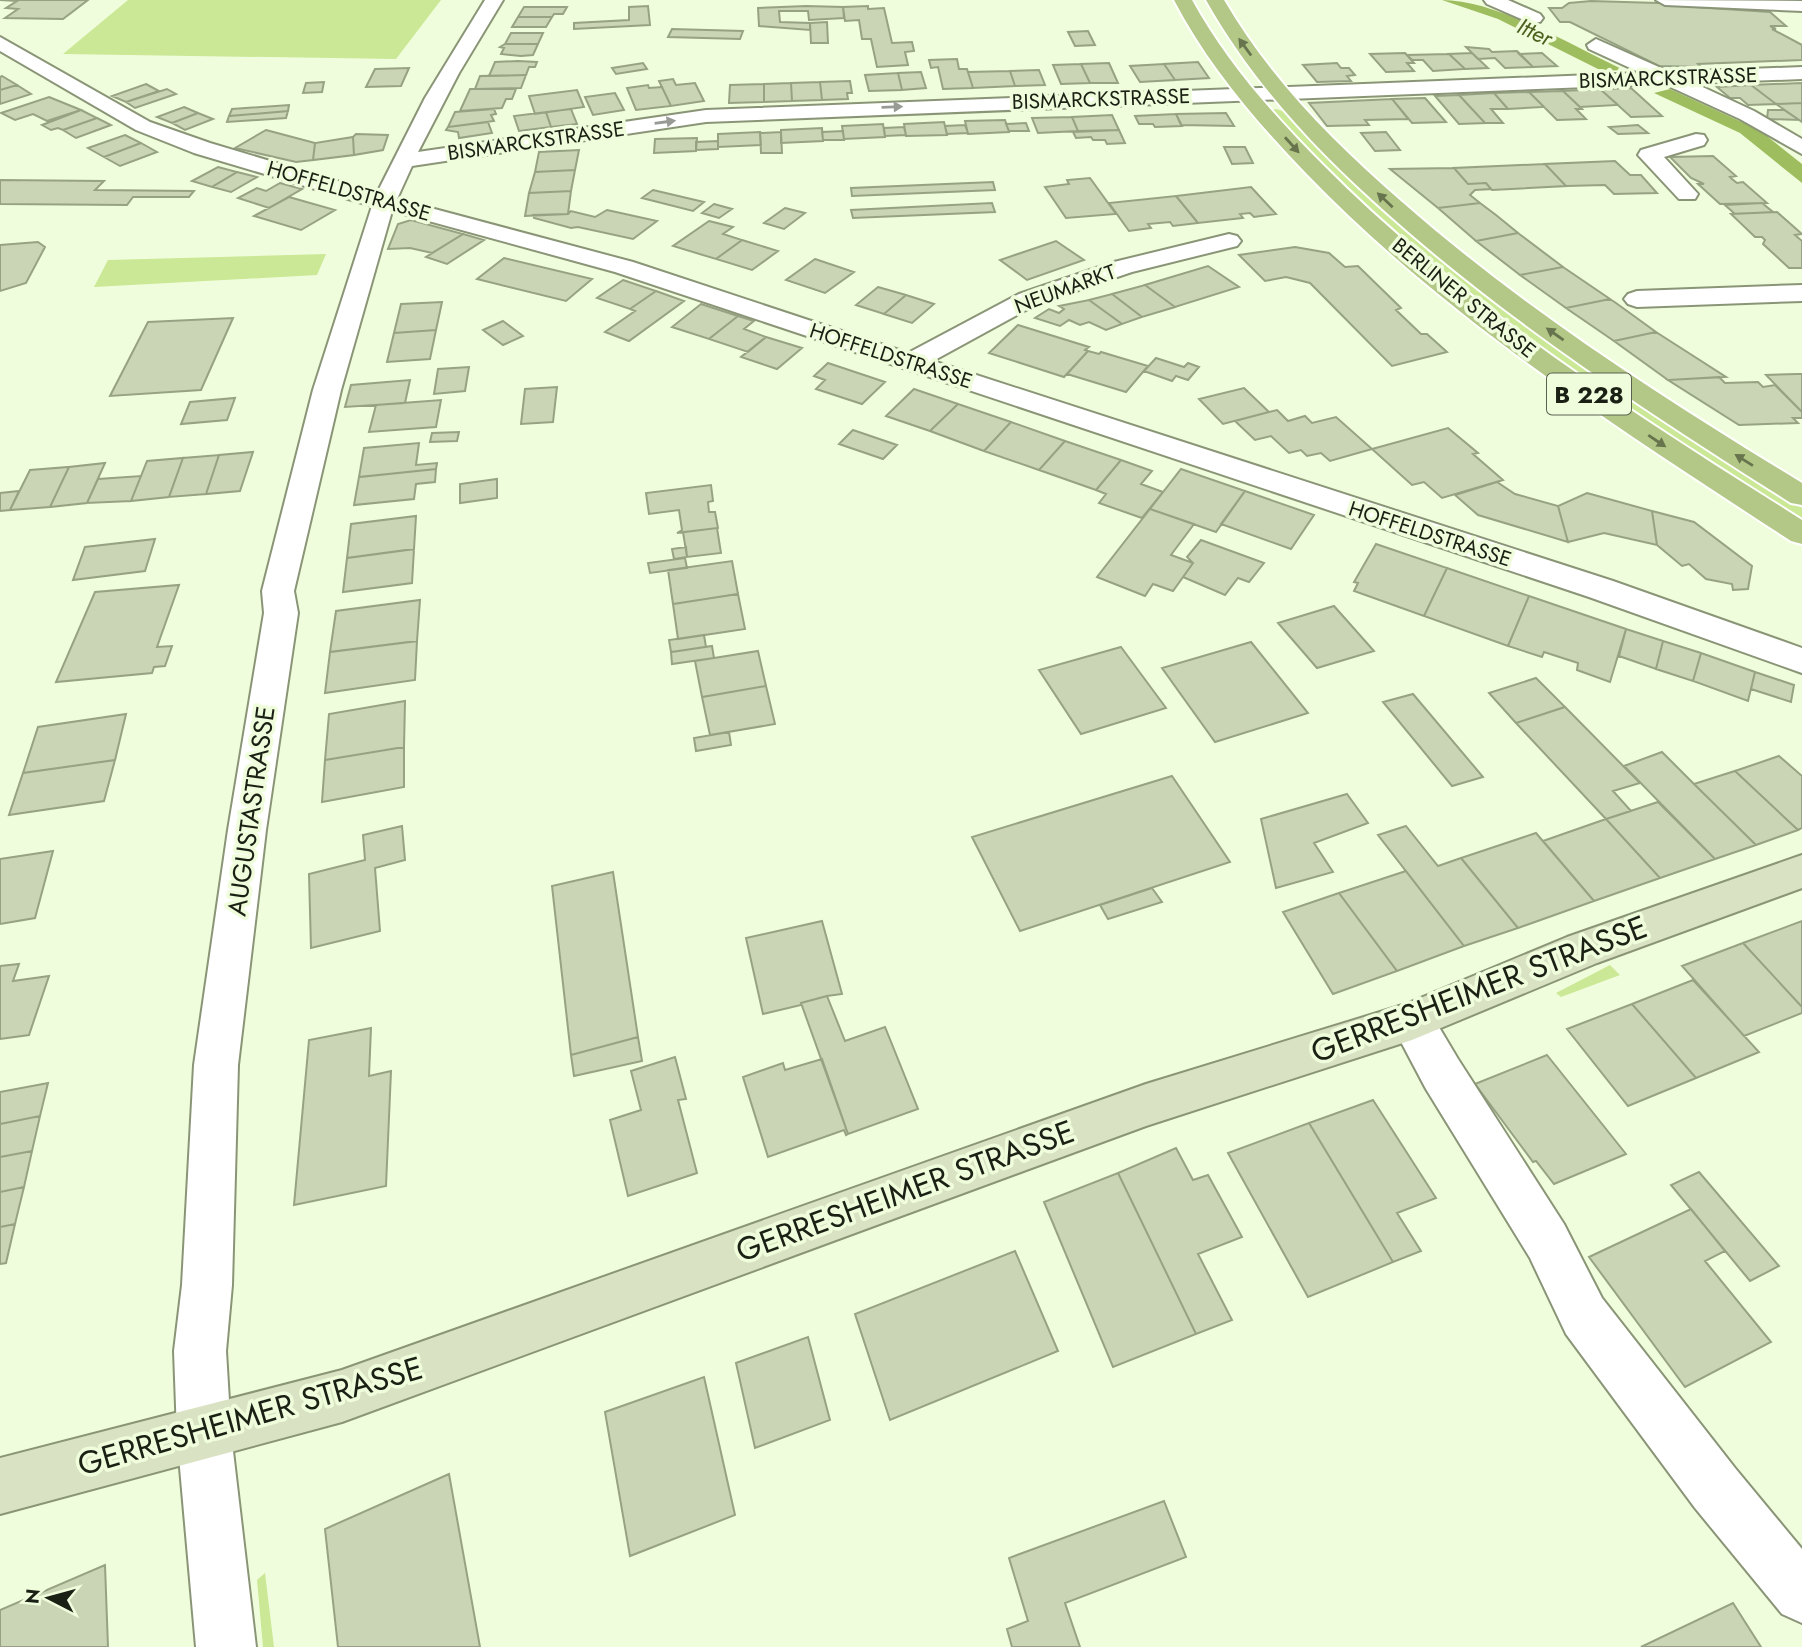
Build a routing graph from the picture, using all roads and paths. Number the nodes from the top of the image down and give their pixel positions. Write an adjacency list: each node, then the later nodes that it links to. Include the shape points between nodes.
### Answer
1 (494, 0): 17 (street, AUGUSTASTRASSE)
2 (1183, 0): 14 (main road, BERLINER STRASSE / B 228)
3 (1214, 0): 13 (main road, BERLINER STRASSE / B 228, one-way to 3)
4 (1493, 0): 8 (street)
5 (1665, 0): 7 (street)
6 (1797, 0): 7 (street)
7 (1802, 5)
8 (1534, 18)
9 (0, 43): 19 (street, HOFFELDSTRASSE, via 143,126)
10 (1596, 45): 12 (street)
11 (1802, 73): 12 (street, BISMARCKSTRASSE)
12 (1670, 78): 13 (street, BISMARCKSTRASSE); 16 (street)
13 (1278, 93): 14 (street, BISMARCKSTRASSE); 24 (main road, BERLINER STRASSE / B 228, one-way to 13, via 1623,383 1457,262 1338,156)
14 (1247, 94): 17 (street, BISMARCKSTRASSE, one-way to 14, via 706,116); 25 (main road, BERLINER STRASSE / B 228, one-way to 25, via 1346,201 1499,329 1662,445)
15 (1696, 140): 18 (street, via 1649,155)
16 (1802, 148)
17 (404, 161): 19 (street, AUGUSTASTRASSE)
18 (1688, 194)
19 (384, 202): 23 (street, HOFFELDSTRASSE, via 624,268); 29 (street, AUGUSTASTRASSE, via 328,385 278,591 281,613 216,1065 208,1285 201,1350)
20 (1229, 241): 23 (street, NEUMARKT, via 1123,267 1028,299)
21 (1802, 293): 22 (street)
22 (1637, 299)
23 (911, 362): 26 (street, HOFFELDSTRASSE)
24 (1802, 496)
25 (1802, 534)
26 (1798, 656)
27 (1802, 871): 28 (street, GERRESHEIMER STRASSE, via 1582,950)
28 (1412, 1021): 29 (street, GERRESHEIMER STRASSE, via 1124,1112 342,1396); 31 (street, via 1547,1241 1584,1316)
29 (204, 1434): 30 (street, GERRESHEIMER STRASSE); 32 (street, AUGUSTASTRASSE)
30 (0, 1486)
31 (1802, 1594)
32 (226, 1647)

